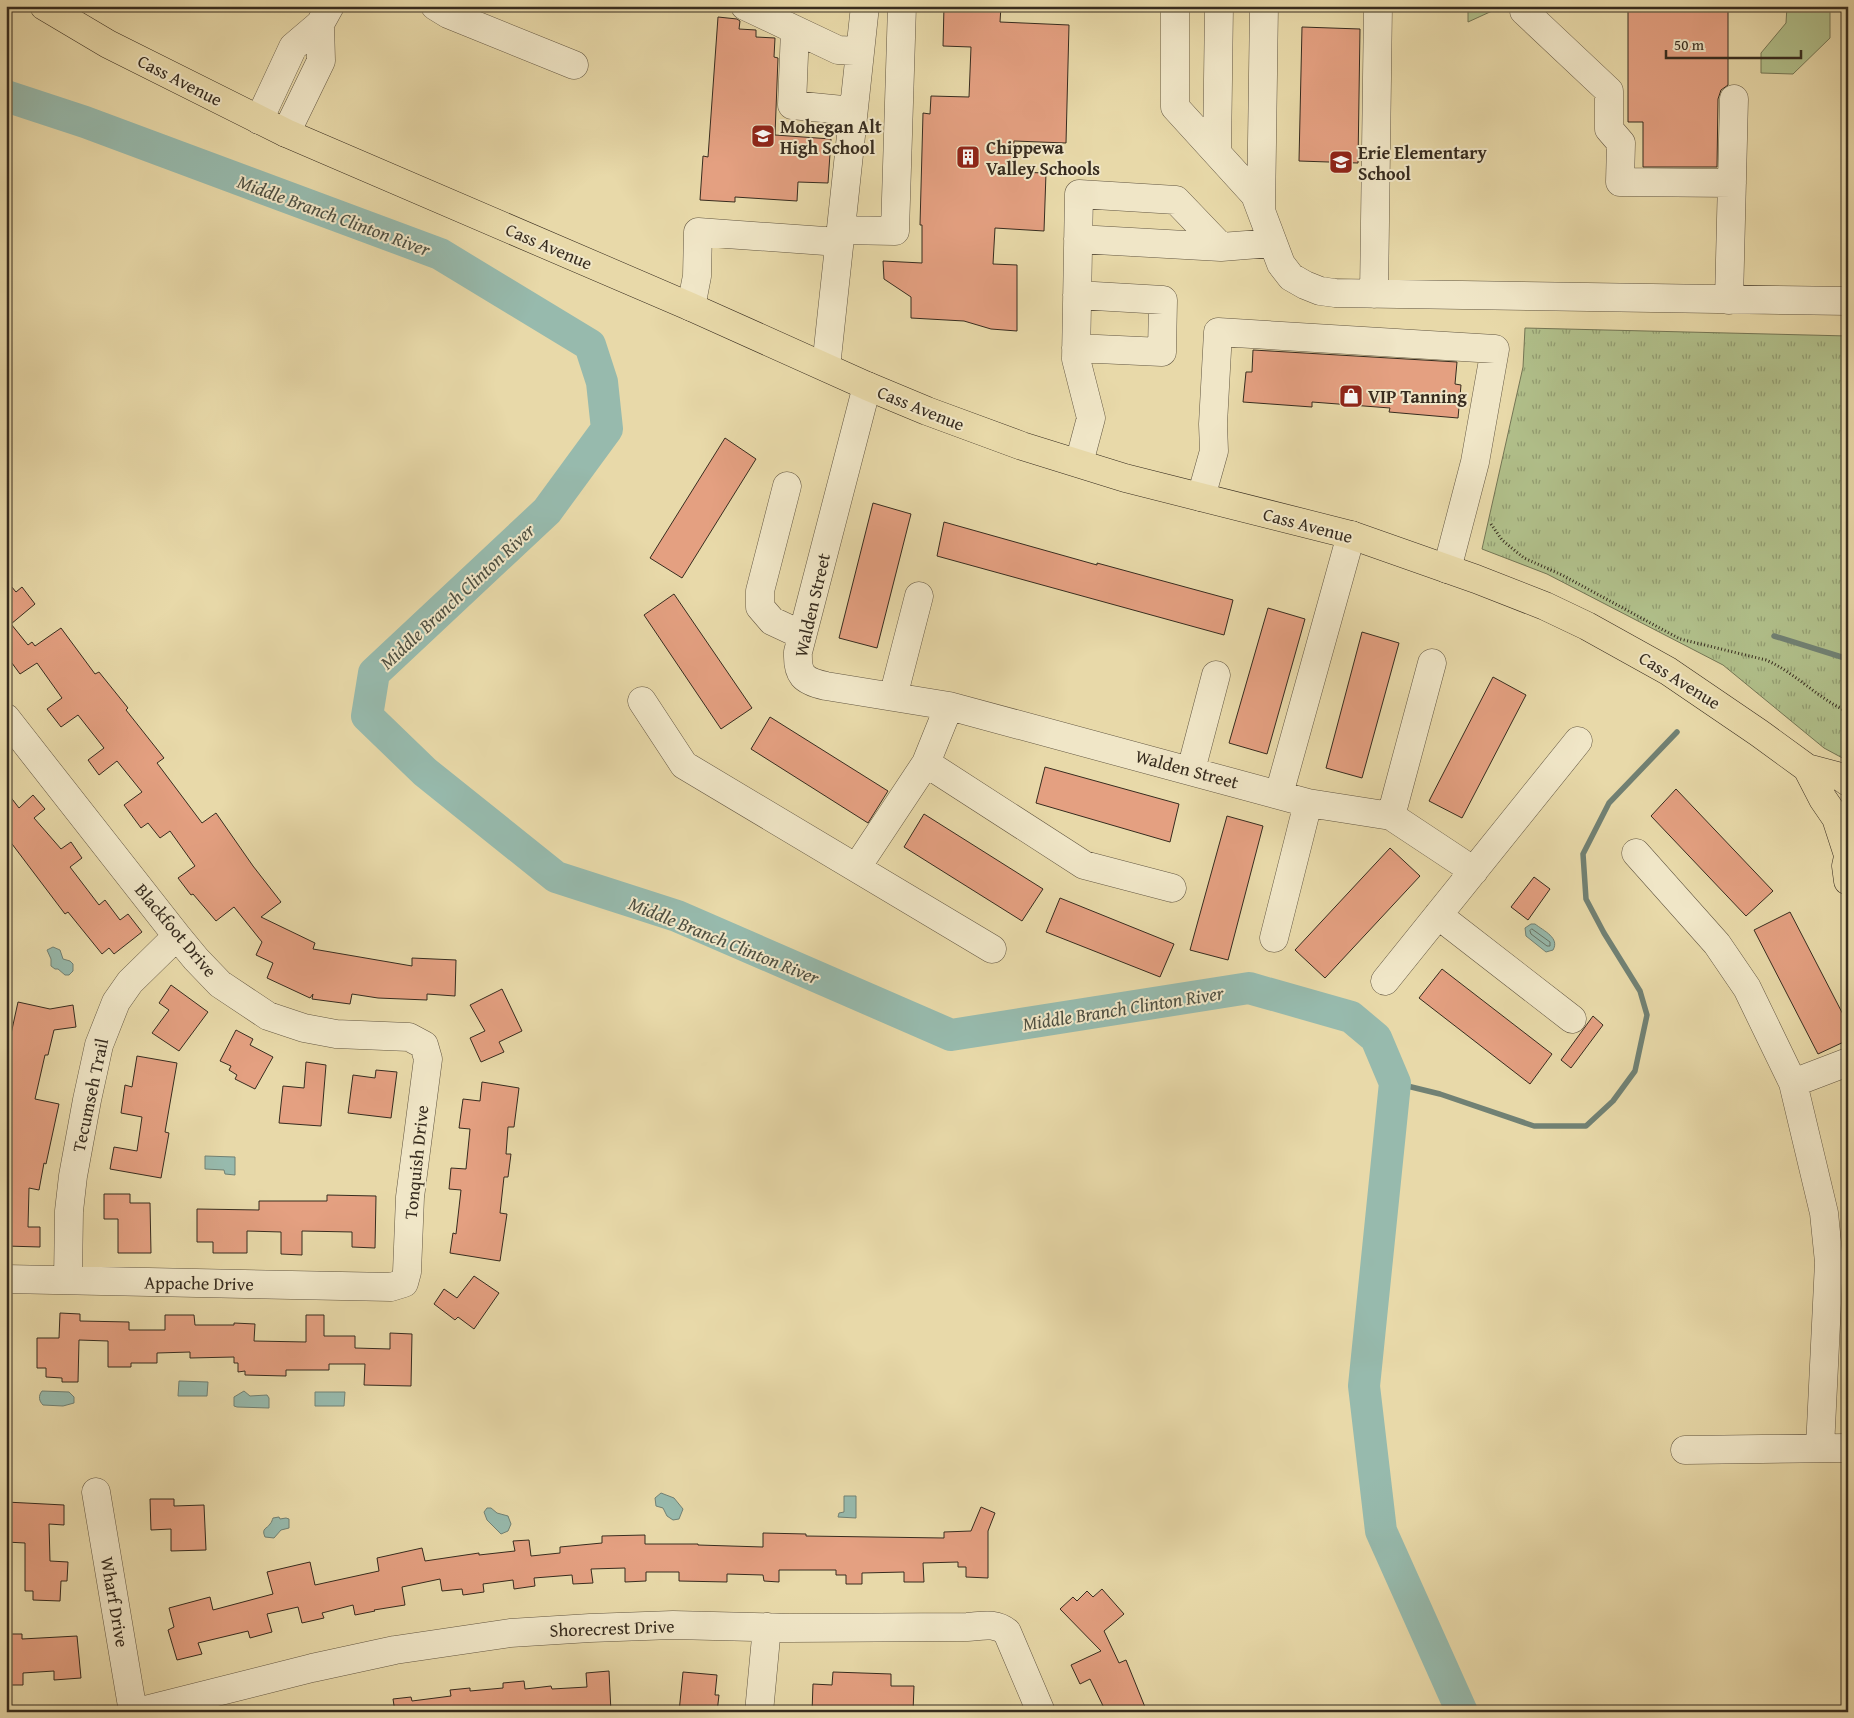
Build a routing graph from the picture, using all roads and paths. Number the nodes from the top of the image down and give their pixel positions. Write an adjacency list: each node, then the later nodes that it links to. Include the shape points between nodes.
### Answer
1 (44, 6): 17 (main road, Cass Avenue, via 108,44)
2 (435, 6): 14 (street)
3 (745, 6): 12 (street)
4 (902, 6): 22 (street, via 895,231)
5 (1175, 6): 19 (street, via 1176,106)
6 (1218, 6): 19 (street)
7 (1264, 6): 21 (street)
8 (1378, 6): 26 (street)
9 (1524, 6): 20 (street, via 1524,11 1609,91 1609,130 1621,142 1620,182)
10 (863, 7): 13 (street)
11 (325, 15): 17 (street, via 293,47); 18 (street, via 321,61)
12 (795, 30): 13 (street, via 838,50); 16 (street, via 792,106)
13 (860, 51): 16 (street)
14 (574, 64)
15 (1734, 99): 20 (street)
16 (853, 111): 22 (street)
17 (259, 120): 18 (main road, Cass Avenue)
18 (286, 133): 30 (main road, Cass Avenue)
19 (1217, 153): 21 (street, via 1255,196)
20 (1732, 183): 28 (street)
21 (1261, 212): 24 (street)
22 (840, 236): 30 (street, via 698,232 697,276); 32 (street)
23 (1078, 238): 25 (street); 25 (street, via 1079,194 1156,198 1176,200); 27 (street)
24 (1273, 243): 25 (street); 26 (street, via 1281,264 1291,277 1305,286 1335,293)
25 (1221, 247)
26 (1374, 294): 28 (street)
27 (1077, 295): 31 (street); 31 (street, via 1163,300 1162,352)
28 (1729, 300): 29 (street)
29 (1848, 301)
30 (691, 307): 32 (main road, Cass Avenue)
31 (1076, 348): 34 (street, via 1091,418)
32 (826, 367): 33 (main road, Cass Avenue)
33 (867, 386): 34 (main road, Cass Avenue, via 979,431); 41 (street, Walden Street)
34 (1078, 463): 36 (main road, Cass Avenue)
35 (787, 486): 41 (street, via 760,591 760,607 772,621)
36 (1201, 497): 38 (main road, Cass Avenue); 39 (street, via 1214,451 1218,332 1495,349 1475,462)
37 (1491, 524): 47 (path, via 1502,540 1524,558 1680,639 1777,665 1811,691)
38 (1351, 535): 39 (main road, Cass Avenue); 54 (street)
39 (1447, 569): 51 (main road, Cass Avenue, via 1545,606 1625,646 1710,699)
40 (919, 596): 44 (street)
41 (802, 635): 44 (street, Walden Street, via 798,666 803,677 826,686)
42 (1432, 663): 56 (street)
43 (1216, 675): 52 (street)
44 (893, 697): 46 (street, Walden Street)
45 (642, 701): 59 (street, via 684,765)
46 (950, 706): 50 (street); 52 (street, Walden Street)
47 (1848, 712)
48 (6, 718): 64 (street, Blackfoot Drive)
49 (1578, 741): 60 (street)
50 (926, 763): 59 (street); 62 (street, via 1084,865)
51 (1807, 768): 53 (main road, Cass Avenue, via 1842,777); 58 (main road, Cass Avenue, via 1836,818)
52 (1191, 770): 54 (street, Walden Street)
53 (1848, 782)
54 (1279, 794): 55 (street, Walden Street)
55 (1308, 803): 56 (street, Walden Street); 65 (street)
56 (1391, 816): 60 (street, Walden Street)
57 (1636, 852): 71 (street, via 1717,944 1746,988)
58 (1848, 856): 61 (main road, Cass Avenue)
59 (857, 867): 66 (street)
60 (1474, 870): 63 (street)
61 (1848, 881)
62 (1172, 888)
63 (1438, 915): 67 (street); 68 (street)
64 (177, 936): 69 (street, Blackfoot Drive, via 220,984 268,1016 336,1034); 73 (street, Tecumseh Trail, via 130,982 116,1002 99,1045 73,1176)
65 (1274, 938)
66 (992, 950)
67 (1385, 981)
68 (1572, 1019)
69 (409, 1037): 74 (street, Tonquish Drive, via 424,1045 428,1060 410,1197 407,1272 404,1283)
70 (1848, 1062): 71 (street)
71 (1793, 1083): 75 (street, via 1824,1213 1829,1262)
72 (6, 1279): 73 (street, Appache Drive)
73 (68, 1280): 74 (street, Appache Drive)
74 (391, 1287)
75 (1820, 1448): 76 (street); 77 (street)
76 (1848, 1448)
77 (1685, 1450)
78 (96, 1492): 80 (street, Wharf Drive)
79 (767, 1627): 81 (street, Shorecrest Drive, via 673,1625 510,1633 395,1650); 82 (street); 83 (street, Shorecrest Drive, via 1000,1626 1007,1632)
80 (133, 1712)
81 (137, 1712)
82 (759, 1712)
83 (1042, 1712)

